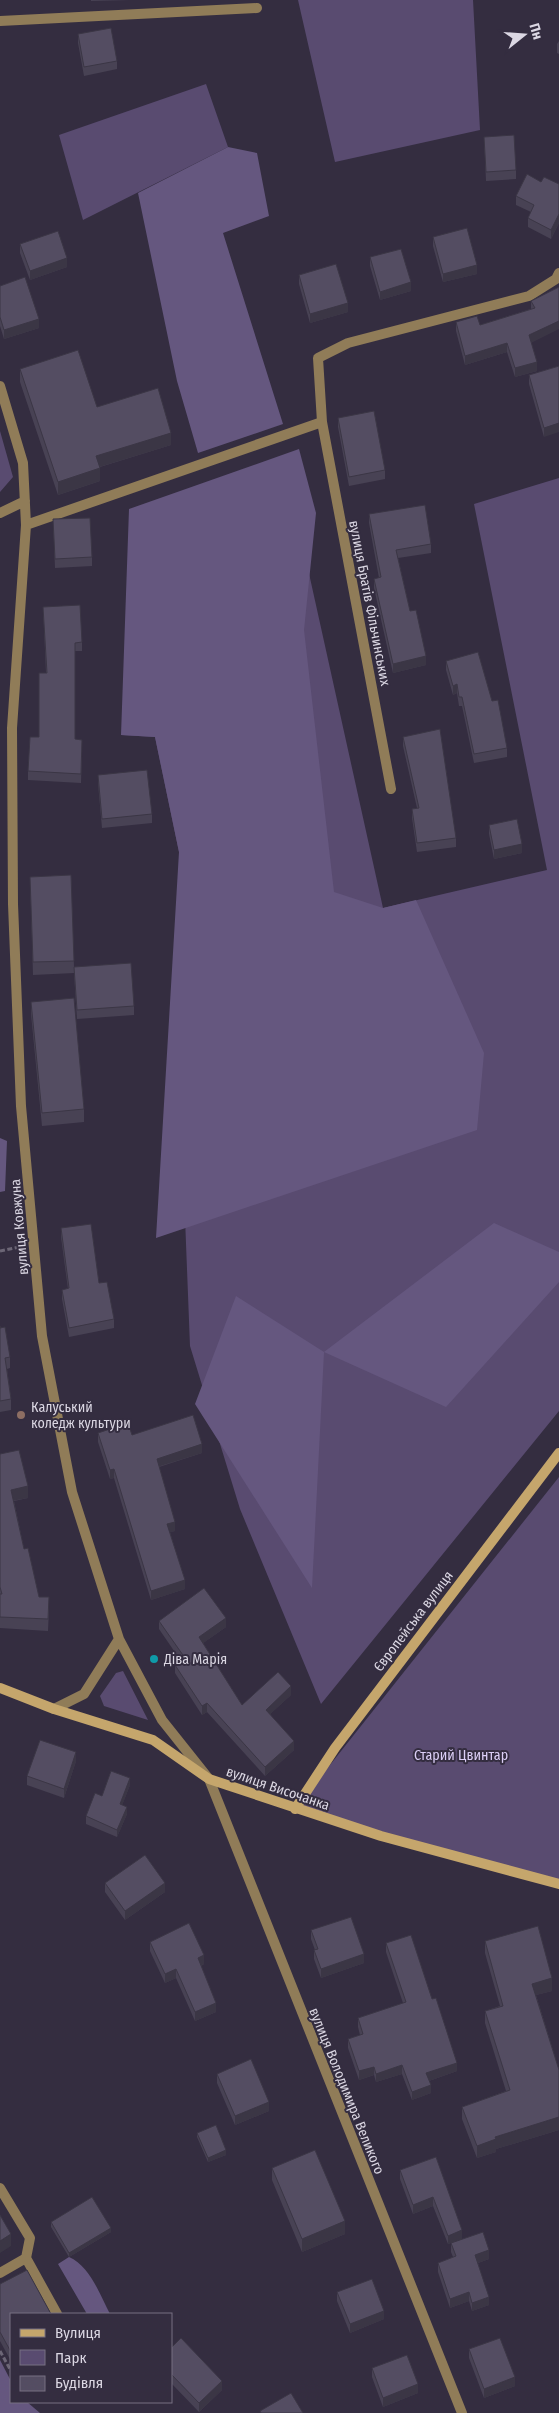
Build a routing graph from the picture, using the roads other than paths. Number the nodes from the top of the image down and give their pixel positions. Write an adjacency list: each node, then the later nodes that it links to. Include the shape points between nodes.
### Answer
1 (257, 8): 2 (street)
2 (0, 21)
3 (559, 273): 5 (street, вулиця Братів Фільчинських, via 556,279 529,296 348,343 318,358)
4 (0, 386): 6 (street, вулиця Ковжуна, via 23,463)
5 (322, 422): 8 (street); 9 (street, вулиця Братів Фільчинських)
6 (25, 501): 7 (street); 8 (street, вулиця Ковжуна)
7 (0, 513)
8 (26, 525): 11 (street, вулиця Ковжуна, via 12,728 13,904 22,1106 42,1336 72,1492)
9 (391, 789)
10 (559, 1453): 15 (street, Європейська вулиця, via 334,1748)
11 (118, 1639): 13 (street, via 84,1694); 14 (street, вулиця Ковжуна, via 162,1720)
12 (0, 1688): 13 (street, вулиця Височанка)
13 (54, 1709): 14 (street, вулиця Височанка, via 153,1740)
14 (209, 1779): 15 (street, вулиця Височанка); 21 (street, вулиця Володимира Великого)
15 (295, 1809): 16 (street, вулиця Височанка)
16 (559, 1884)
17 (0, 2188): 18 (street, via 30,2238)
18 (26, 2258): 19 (street); 20 (street)
19 (0, 2273)
20 (57, 2313)
21 (462, 2413)

